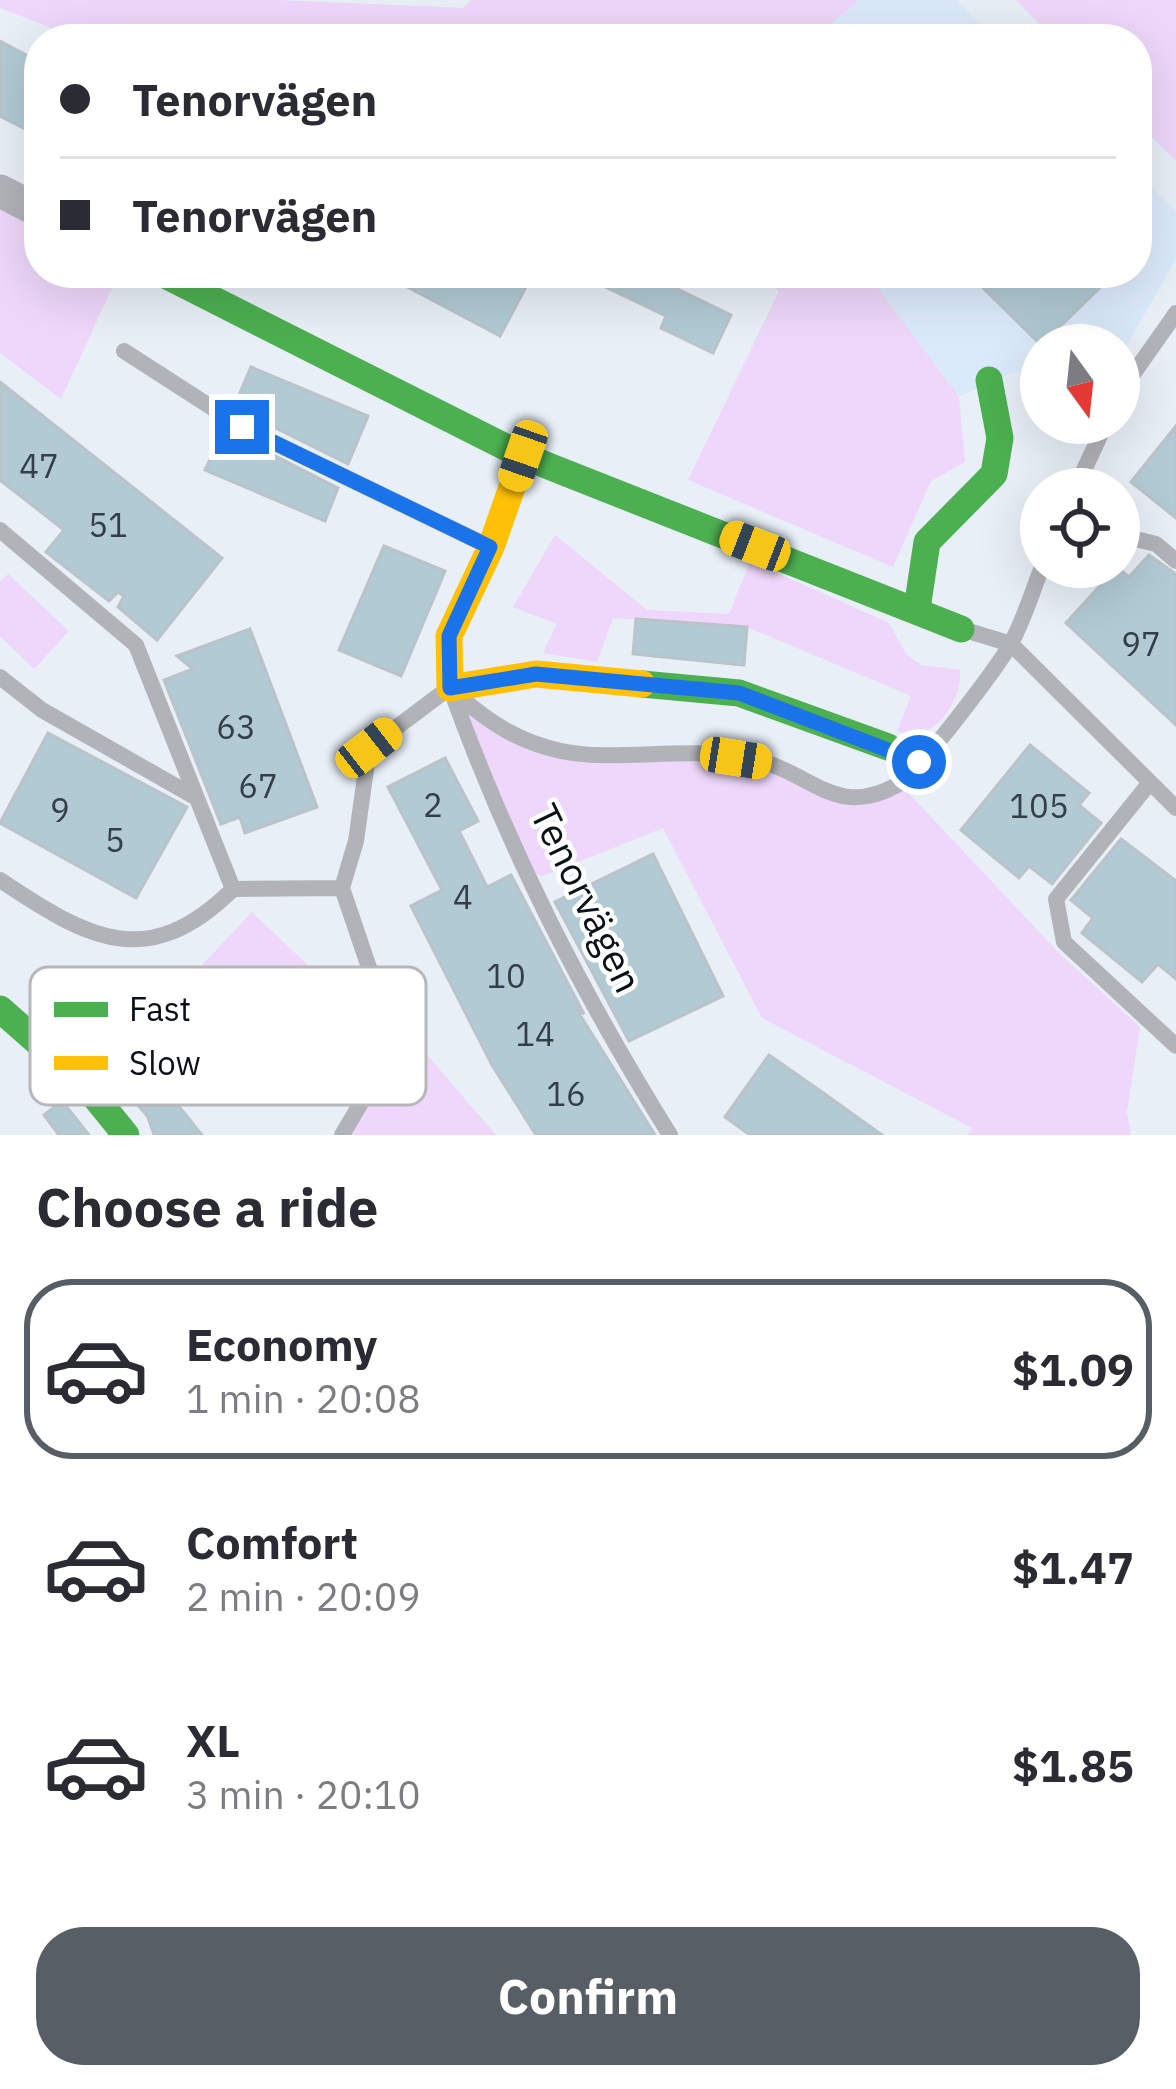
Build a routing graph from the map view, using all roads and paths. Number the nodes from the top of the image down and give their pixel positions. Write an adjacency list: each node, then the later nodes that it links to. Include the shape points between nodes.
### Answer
1 (191, 288): 6 (street)
2 (1176, 313): 4 (lane)
3 (124, 351): 9 (lane, via 242,427)
4 (1140, 364)
5 (988, 380): 12 (street, via 1004,439 994,484 927,542)
6 (523, 456): 9 (street, Tenorvägen); 12 (street)
7 (0, 531): 20 (lane, via 136,645)
8 (1140, 541): 10 (lane)
9 (490, 547): 16 (street, Tenorvägen, via 449,636)
10 (1176, 561)
11 (1034, 588): 14 (lane, Tenorvägen)
12 (917, 609): 13 (street)
13 (961, 629): 14 (lane)
14 (1011, 644): 18 (lane, Tenorvägen); 19 (lane)
15 (0, 677): 20 (lane, via 42,710)
16 (450, 688): 17 (street, via 536,674 739,693); 18 (lane, Tenorvägen, via 499,731 564,752 753,760 826,794 862,798 900,784); 23 (lane, via 369,748); 33 (lane, Tenorvägen, via 530,890)
17 (888, 747): 18 (lane)
18 (919, 762)
19 (1148, 785): 21 (lane); 28 (lane, via 1057,899 1064,942)
20 (196, 797): 24 (lane)
21 (1176, 808)
22 (0, 880): 24 (lane, via 88,932 133,940 168,938)
23 (342, 888): 24 (lane); 25 (lane)
24 (233, 889)
25 (369, 967)
26 (0, 1009): 27 (street)
27 (30, 1035)
28 (1176, 1046)
29 (102, 1105): 31 (street)
30 (360, 1105): 32 (lane)
31 (126, 1135)
32 (342, 1135)
33 (670, 1135)

